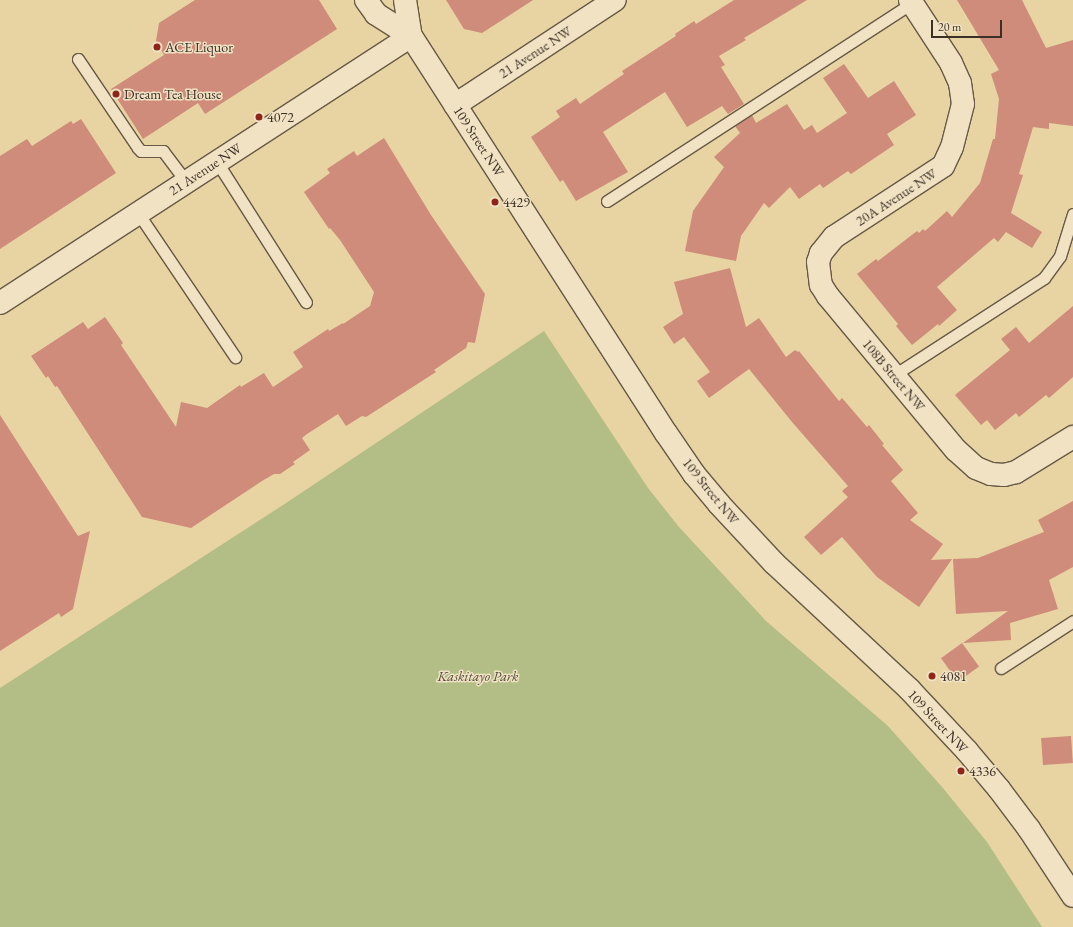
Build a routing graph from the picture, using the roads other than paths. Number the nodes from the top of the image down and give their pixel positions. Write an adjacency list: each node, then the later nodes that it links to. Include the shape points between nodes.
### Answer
1 (366, 0): 5 (street, 109 Street NW, via 376,14)
2 (405, 0): 5 (street, 109 Street NW)
3 (615, 0): 7 (street, 21 Avenue NW)
4 (911, 2): 10 (lane); 13 (street, 20A Avenue NW, via 957,74 963,99 952,147 943,166 837,234 827,244)
5 (411, 36): 7 (street, 109 Street NW); 8 (street, 21 Avenue NW)
6 (78, 59): 9 (lane, via 138,148 141,151 163,151)
7 (455, 105): 21 (street, 109 Street NW, via 694,474 774,563 871,652 939,720 999,789)
8 (217, 162): 9 (street, 21 Avenue NW); 14 (lane)
9 (186, 182): 11 (street, 21 Avenue NW)
10 (607, 201)
11 (138, 213): 15 (street, 21 Avenue NW); 16 (lane)
12 (1073, 214): 17 (lane, via 1060,256 1044,278)
13 (818, 262): 17 (street, 108B Street NW, via 821,285 828,296)
14 (306, 302)
15 (0, 303)
16 (235, 357)
17 (894, 375): 18 (street, 108B Street NW, via 956,450 976,468 991,474 1004,475 1016,472)
18 (1073, 437)
19 (1073, 621): 20 (lane)
20 (1001, 668)
21 (1073, 896)

